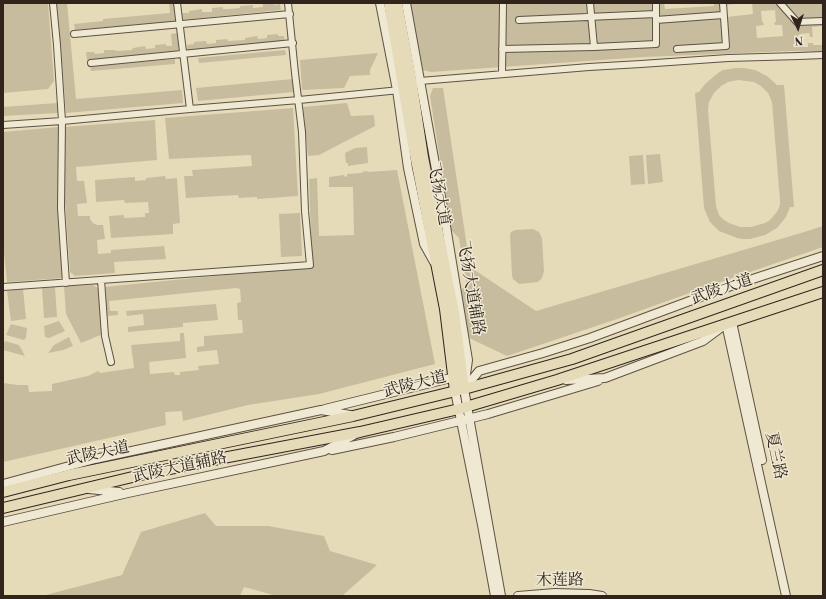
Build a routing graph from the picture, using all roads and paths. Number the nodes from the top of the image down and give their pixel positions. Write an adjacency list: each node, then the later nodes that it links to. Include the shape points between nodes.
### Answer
1 (54, 3): 34 (street)
2 (177, 3): 20 (street)
3 (288, 3): 13 (street)
4 (382, 3): 17 (street); 31 (street, 飞扬大道辅路)
5 (389, 3): 17 (main road, 飞扬大道)
6 (396, 3): 22 (main road, 飞扬大道)
7 (503, 3): 25 (street)
8 (590, 3): 15 (street)
9 (656, 3): 16 (street)
10 (723, 3): 14 (street)
11 (780, 3): 19 (street, via 797,22)
12 (406, 6): 22 (street); 31 (street, 飞扬大道辅路)
13 (290, 14): 20 (street); 23 (street)
14 (723, 15): 16 (street); 26 (street, via 726,46)
15 (592, 17): 16 (street); 18 (street); 24 (street)
16 (656, 17): 24 (street, via 656,44)
17 (392, 19): 31 (main road, 飞扬大道)
18 (519, 20)
19 (823, 21)
20 (180, 24): 21 (street); 27 (street)
21 (74, 34)
22 (404, 41): 31 (main road, 飞扬大道)
23 (292, 43): 27 (street); 32 (street)
24 (594, 47): 25 (street)
25 (502, 49): 30 (street)
26 (677, 49)
27 (184, 54): 29 (street); 33 (street)
28 (823, 55): 30 (street, via 728,58)
29 (91, 63)
30 (502, 74): 31 (street)
31 (408, 87): 32 (street); 36 (main road, 飞扬大道); 37 (street, 飞扬大道辅路); 48 (main road, 飞扬大道, via 454,313)
32 (299, 100): 33 (street); 41 (street, via 310,265)
33 (190, 109): 34 (street)
34 (62, 121): 35 (street); 42 (street, via 61,208)
35 (3, 125)
36 (412, 139): 37 (street); 39 (main road, 飞扬大道)
37 (408, 168): 39 (street, 飞扬大道辅路, via 424,244)
38 (823, 256): 47 (street, via 722,288 590,338)
39 (438, 269): 48 (main road, 飞扬大道)
40 (823, 270): 51 (main road, 武陵大道, via 572,359)
41 (101, 280): 42 (street); 46 (street, via 105,336)
42 (66, 283): 43 (street)
43 (3, 287)
44 (823, 292): 45 (main road, 武陵大道)
45 (729, 323): 49 (street, via 703,341); 50 (main road, 武陵大道); 70 (street, 夏兰路); 71 (street, 夏兰路)
46 (111, 362)
47 (479, 371): 48 (street); 51 (street)
48 (461, 375): 51 (main road, 飞扬大道); 53 (street)
49 (605, 378): 50 (street); 55 (street)
50 (557, 380): 52 (main road, 武陵大道)
51 (459, 390): 52 (street); 54 (main road, 武陵大道)
52 (463, 408): 55 (street); 56 (main road, 武陵大道)
53 (321, 410): 54 (street, 武陵大道辅路); 58 (street, 武陵大道辅路)
54 (353, 416): 59 (main road, 武陵大道)
55 (465, 420): 57 (street); 66 (street); 67 (street)
56 (360, 432): 57 (street, 武陵大道辅路); 61 (main road, 武陵大道, via 223,458)
57 (324, 452): 63 (street, 武陵大道辅路)
58 (95, 459): 59 (street); 60 (street, 武陵大道辅路)
59 (69, 475): 62 (main road, 武陵大道)
60 (3, 484)
61 (82, 489): 63 (street); 64 (main road, 武陵大道)
62 (3, 492)
63 (128, 493): 65 (street, 武陵大道辅路)
64 (3, 508)
65 (3, 522)
66 (495, 596)
67 (500, 596)
68 (518, 596): 69 (street, 木莲路, via 555,593)
69 (602, 596)
70 (786, 596)
71 (792, 596)

